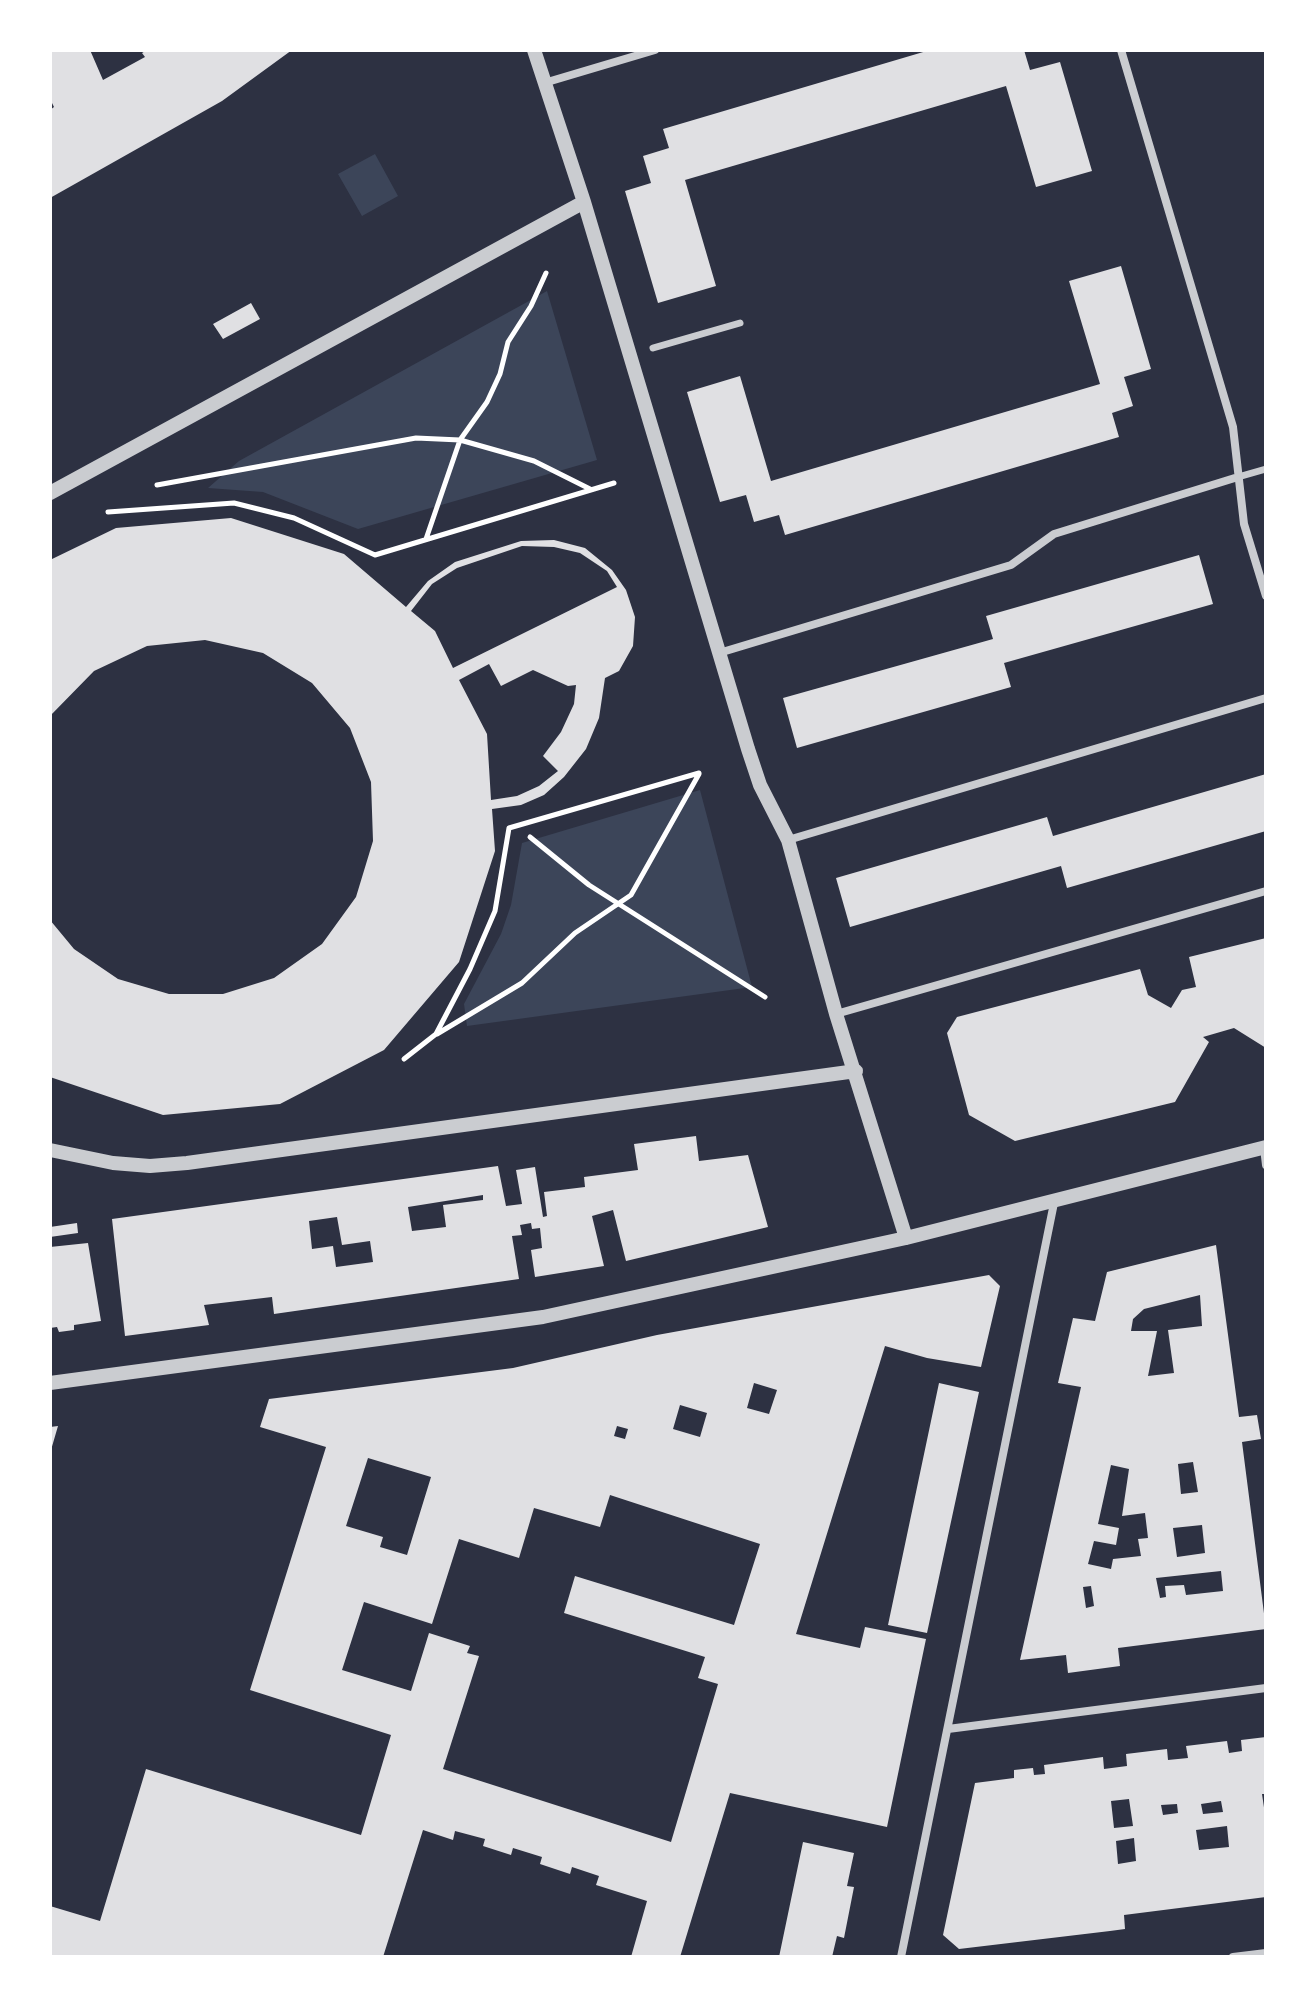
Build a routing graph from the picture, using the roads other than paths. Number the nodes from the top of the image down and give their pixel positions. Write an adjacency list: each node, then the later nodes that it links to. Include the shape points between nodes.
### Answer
1 (534, 50): 4 (street)
2 (655, 50): 4 (street)
3 (1121, 50): 9 (street, via 1233,427)
4 (544, 83): 5 (street)
5 (584, 202): 10 (street); 12 (street)
6 (740, 323): 7 (street)
7 (653, 348)
8 (1266, 469): 9 (street)
9 (1238, 477): 11 (street, via 1244,524); 12 (street, via 1054,534 1011,565)
10 (50, 493)
11 (1266, 596)
12 (719, 653): 14 (street, via 760,785)
13 (1266, 698): 14 (street)
14 (788, 840): 16 (street)
15 (1266, 891): 16 (street)
16 (836, 1014): 17 (street)
17 (856, 1071): 19 (street, via 187,1163 113,1163); 22 (street)
18 (1265, 1148): 20 (street); 21 (street)
19 (50, 1150)
20 (1266, 1165)
21 (1054, 1203): 22 (street); 25 (street)
22 (906, 1238): 23 (street, via 543,1317)
23 (50, 1383)
24 (1266, 1688): 25 (street)
25 (948, 1729): 27 (street)
26 (1266, 1953): 28 (street)
27 (901, 1957)
28 (1233, 1957)

